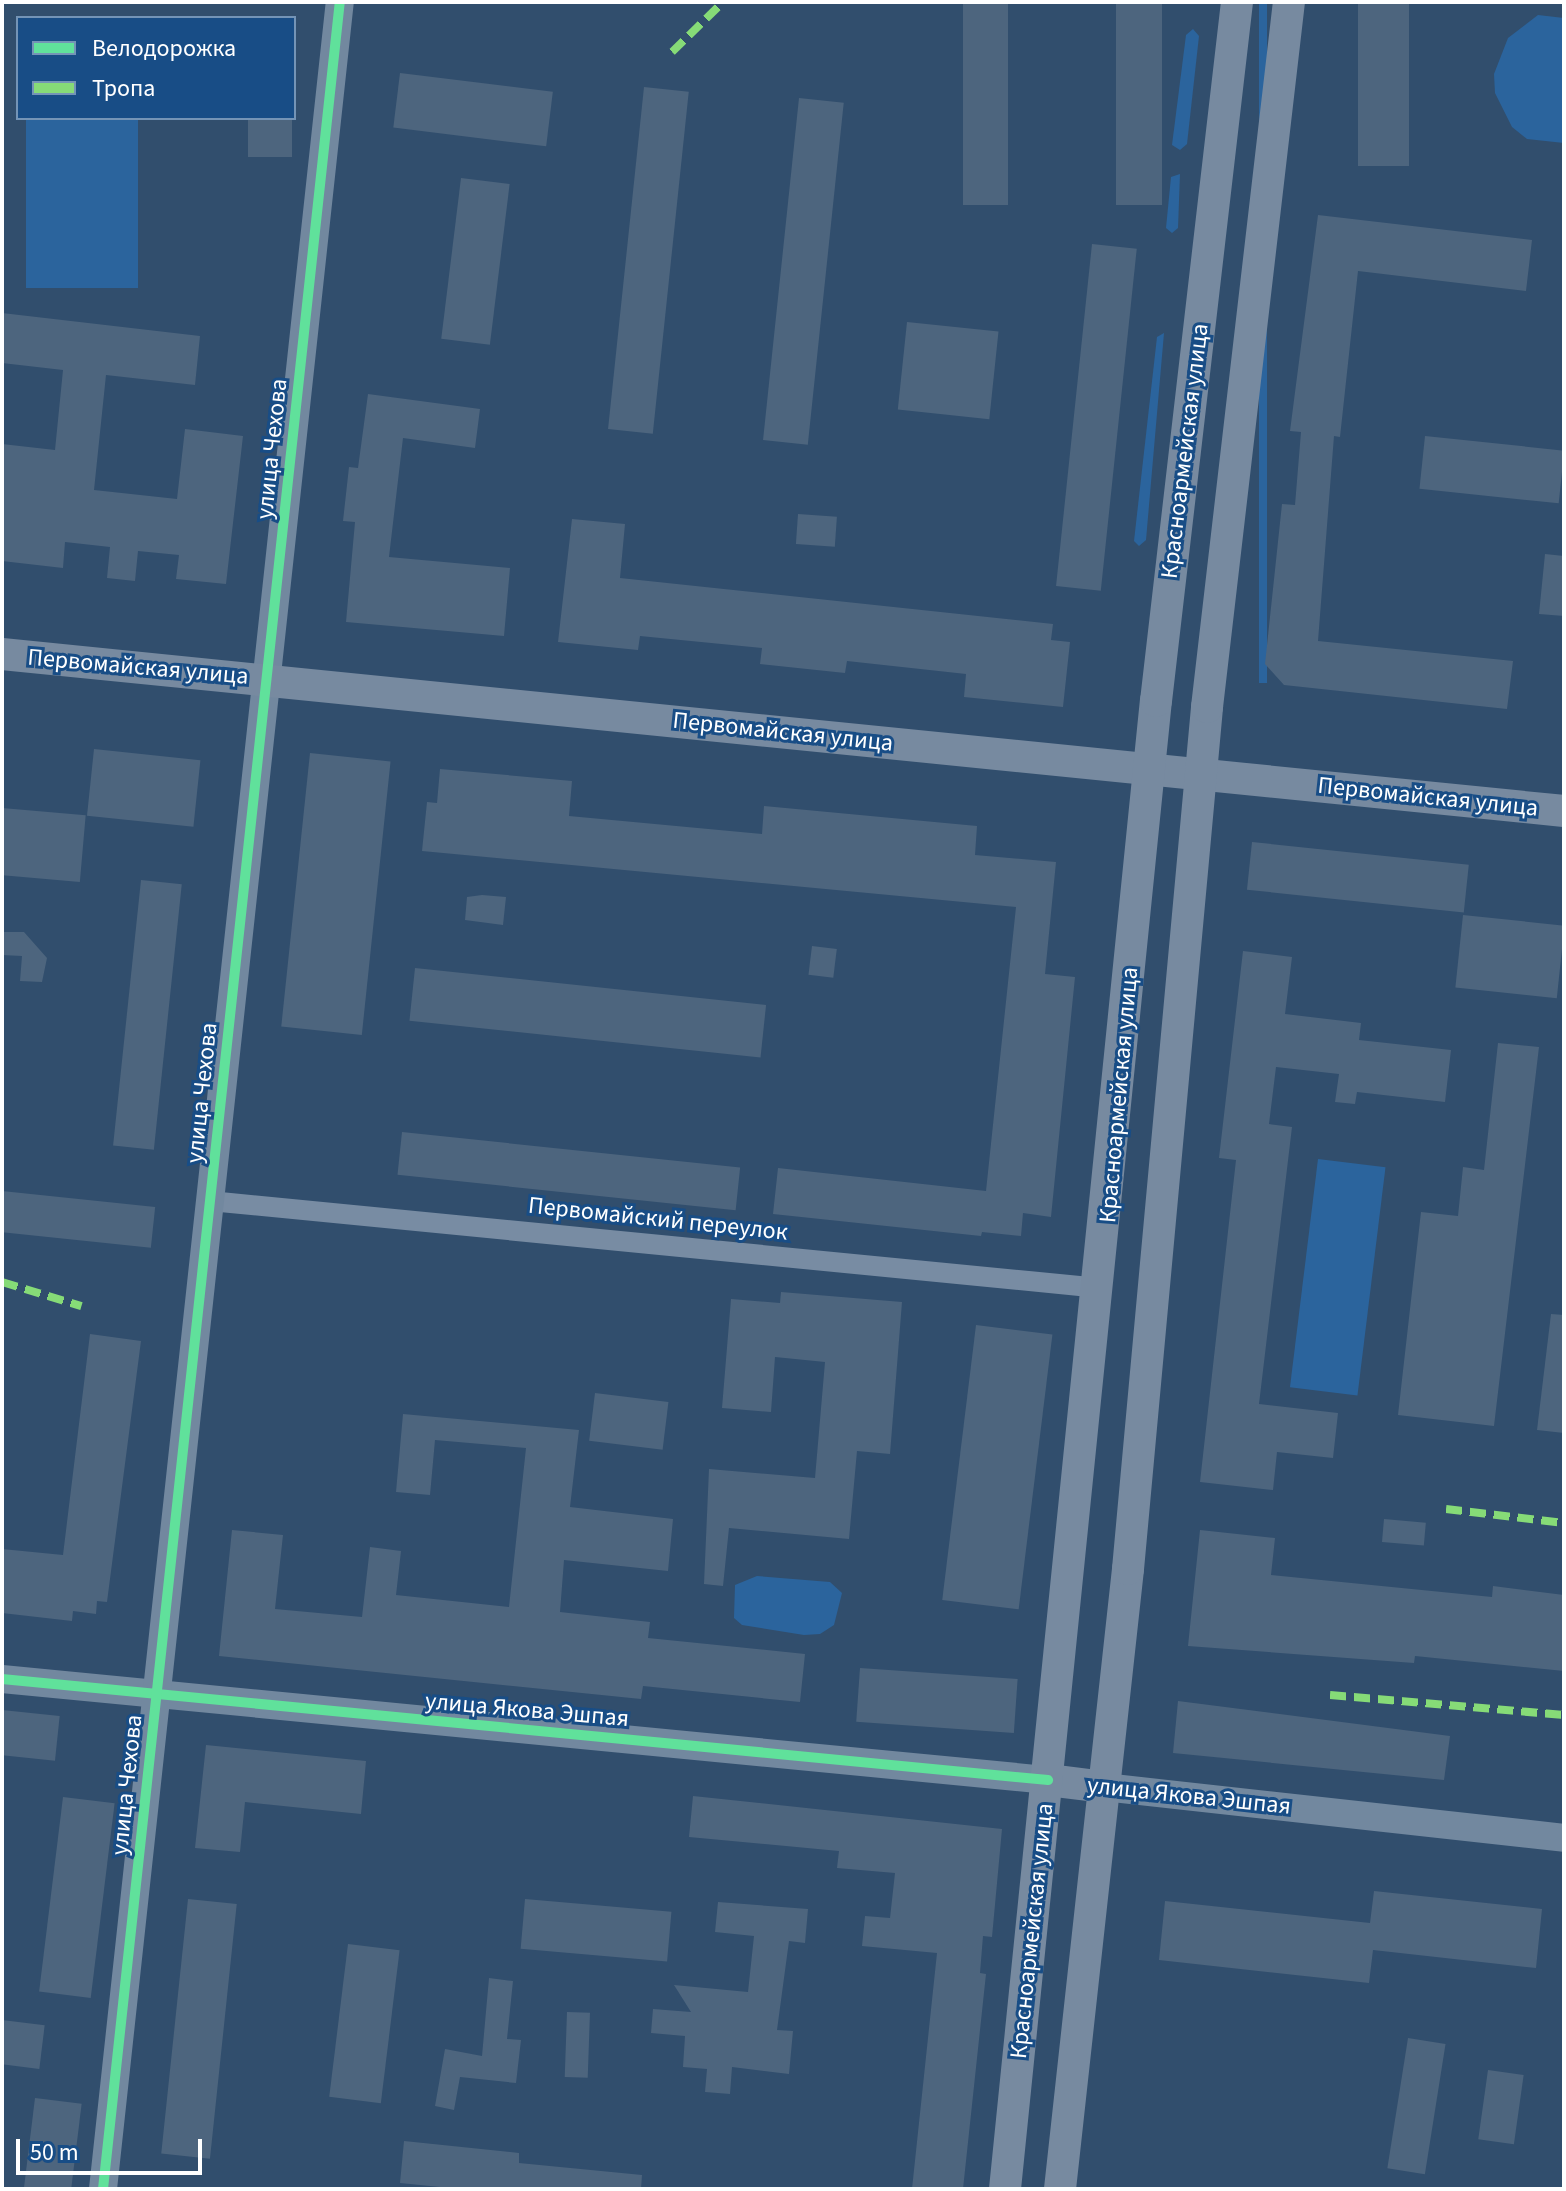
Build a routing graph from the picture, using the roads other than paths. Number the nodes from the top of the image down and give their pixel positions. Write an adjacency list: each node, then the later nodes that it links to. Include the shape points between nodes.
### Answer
1 (340, 2): 5 (street, улица Чехова)
2 (1237, 2): 6 (main road, Красноармейская улица)
3 (1289, 2): 7 (main road, Красноармейская улица)
4 (2, 654): 5 (main road, Первомайская улица)
5 (267, 679): 6 (main road, Первомайская улица); 9 (street, улица Чехова)
6 (1150, 770): 7 (main road, Первомайская улица); 10 (main road, Красноармейская улица)
7 (1200, 774): 8 (main road, Первомайская улица); 14 (main road, Красноармейская улица)
8 (1564, 811)
9 (210, 1201): 10 (street, Первомайский переулок); 12 (street, улица Чехова)
10 (1100, 1288): 13 (main road, Красноармейская улица)
11 (2, 1679): 12 (street, улица Якова Эшпая)
12 (157, 1694): 13 (street, улица Якова Эшпая); 16 (street, улица Чехова)
13 (1048, 1780): 14 (main road, улица Якова Эшпая); 17 (main road, Красноармейская улица)
14 (1104, 1787): 15 (street, улица Якова Эшпая); 18 (main road, Красноармейская улица)
15 (1564, 1838)
16 (103, 2189)
17 (1005, 2189)
18 (1060, 2189)

